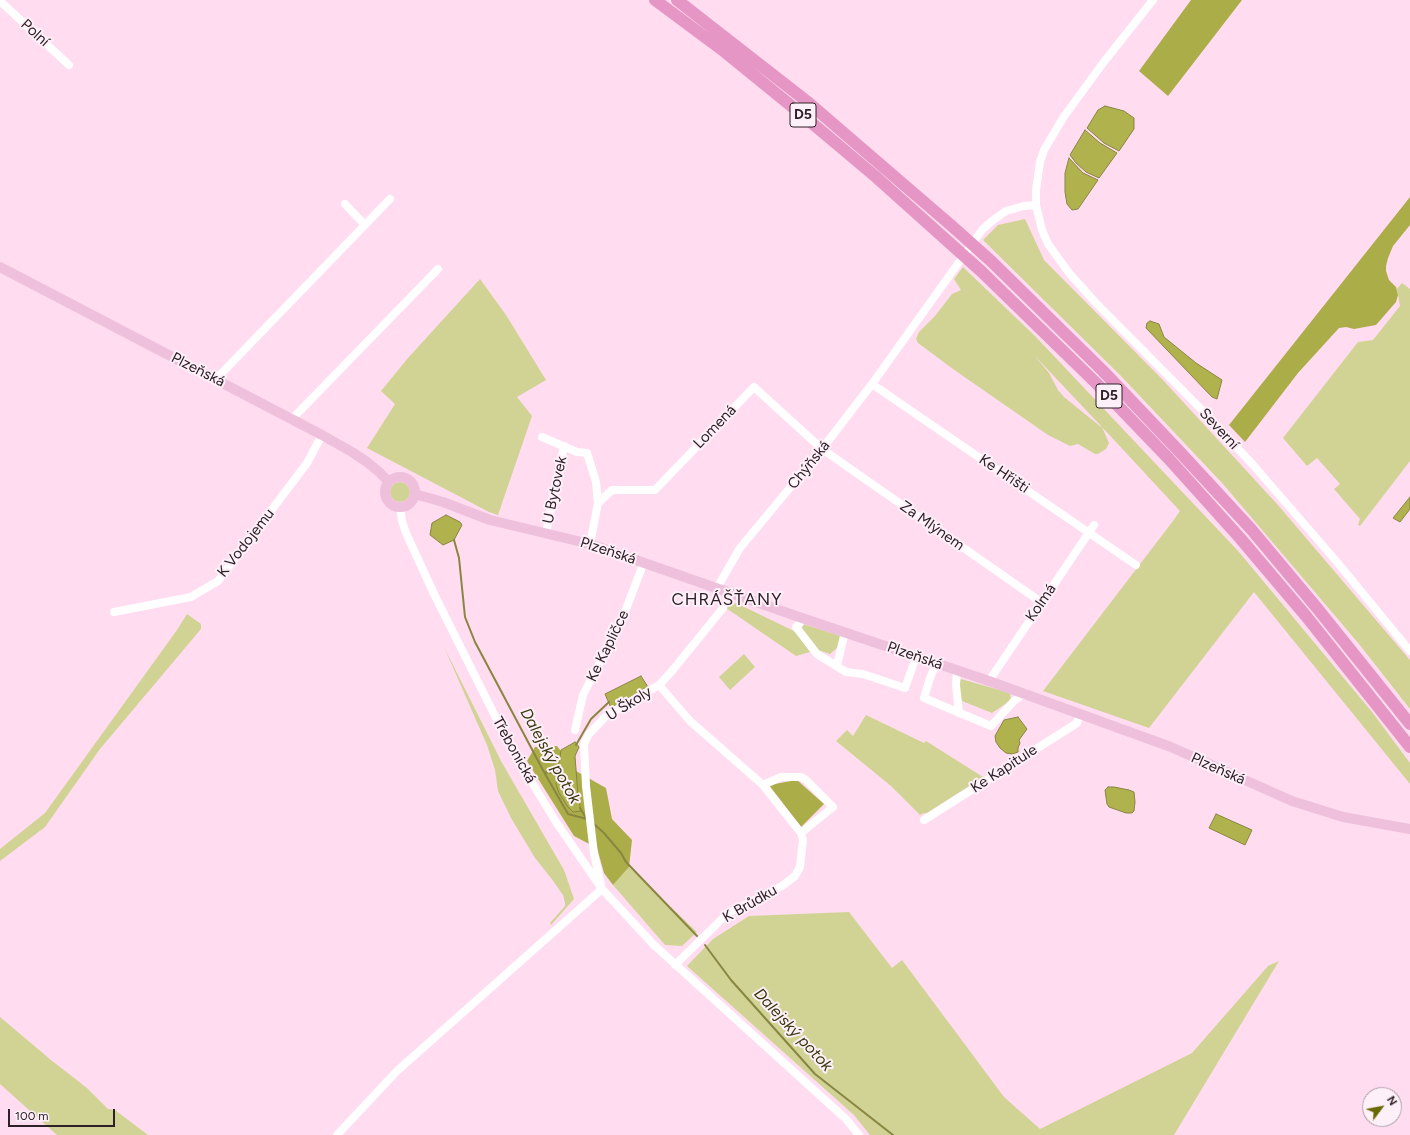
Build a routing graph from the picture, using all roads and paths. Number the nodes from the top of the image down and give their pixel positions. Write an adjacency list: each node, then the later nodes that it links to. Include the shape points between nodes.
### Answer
1 (655, 0): 47 (highway, D5, via 725,52 876,177 982,272 1096,383 1240,538 1316,628)
2 (677, 0): 45 (highway, D5, via 809,103 953,227 1103,371 1251,529)
3 (1152, 0): 8 (street, Severní, via 1103,63 1050,139 1040,162)
4 (0, 1): 5 (street, Polní)
5 (69, 64)
6 (390, 199): 9 (street)
7 (345, 204): 9 (street)
8 (1036, 205): 13 (street, Chýňská, via 1006,211 987,226); 35 (street, Severní, via 1048,244 1069,273 1254,466)
9 (366, 224): 12 (street)
10 (0, 267): 12 (main road, Plzeňská)
11 (438, 269): 14 (street)
12 (216, 379): 14 (main road, Plzeňská)
13 (872, 384): 18 (street, Chýňská); 24 (street, Ke Hřišti)
14 (292, 418): 15 (main road, Plzeňská)
15 (322, 435): 19 (main road, Plzeňská, via 367,462); 32 (street, K Vodojemu, via 307,463 218,581 192,597)
16 (542, 437): 17 (street)
17 (564, 446): 21 (street, via 586,453 596,482); 25 (street, U Bytovek)
18 (822, 450): 21 (street, Lomená, via 754,388 655,490 612,490); 29 (street, Chýňská, via 740,548); 30 (street, Za Mlýnem)
19 (389, 482): 20 (main road, via 398,477 407,479 414,486); 22 (main road, via 385,490 388,500)
20 (415, 494): 22 (main road, via 409,504); 25 (main road, Plzeňská, via 490,520)
21 (598, 502): 26 (street)
22 (400, 507): 52 (street, Třebonická, via 406,533 435,596 511,748 556,822)
23 (1094, 525): 24 (street, Kolmá)
24 (1089, 532): 28 (street, Ke Hřišti); 30 (street, Kolmá)
25 (546, 533): 26 (main road, Plzeňská)
26 (590, 544): 27 (main road, Plzeňská)
27 (644, 562): 29 (main road, Plzeňská); 46 (street, Ke Kapličce, via 622,617 583,695)
28 (1136, 565)
29 (717, 588): 33 (main road, Plzeňská)
30 (1041, 602): 40 (street, Kolmá)
31 (723, 608): 41 (street, U Školy)
32 (114, 612)
33 (802, 618): 34 (main road, Plzeňská); 38 (street, via 796,627 817,654)
34 (845, 632): 36 (main road, Plzeňská); 38 (street)
35 (1410, 651)
36 (916, 657): 37 (main road, Plzeňská); 38 (street, via 905,688 863,674 846,672)
37 (936, 664): 39 (main road, Plzeňská); 43 (street, via 924,698)
38 (836, 665)
39 (957, 670): 40 (main road, Plzeňská); 43 (street)
40 (989, 681): 42 (main road, Plzeňská)
41 (659, 685): 48 (street, via 690,721); 52 (street, U Školy, via 607,715 589,734 584,744 594,854)
42 (1025, 694): 43 (street, via 1014,701 991,726); 44 (main road, Plzeňská)
43 (959, 713)
44 (1080, 714): 49 (street, Ke Kapitule, via 1077,723); 50 (main road, Plzeňská, via 1171,747 1292,801 1344,817)
45 (1410, 724)
46 (575, 730)
47 (1410, 747)
48 (763, 785): 51 (street); 51 (street, via 781,777 801,777 833,806)
49 (924, 820)
50 (1410, 830)
51 (801, 834): 53 (street, K Brůdku, via 803,843 800,867 796,876 782,886 727,914)
52 (602, 889): 53 (street, Třebonická); 54 (street, via 397,1071)
53 (675, 965): 55 (street, Třebonická, via 846,1119)
54 (337, 1135)
55 (859, 1135)

